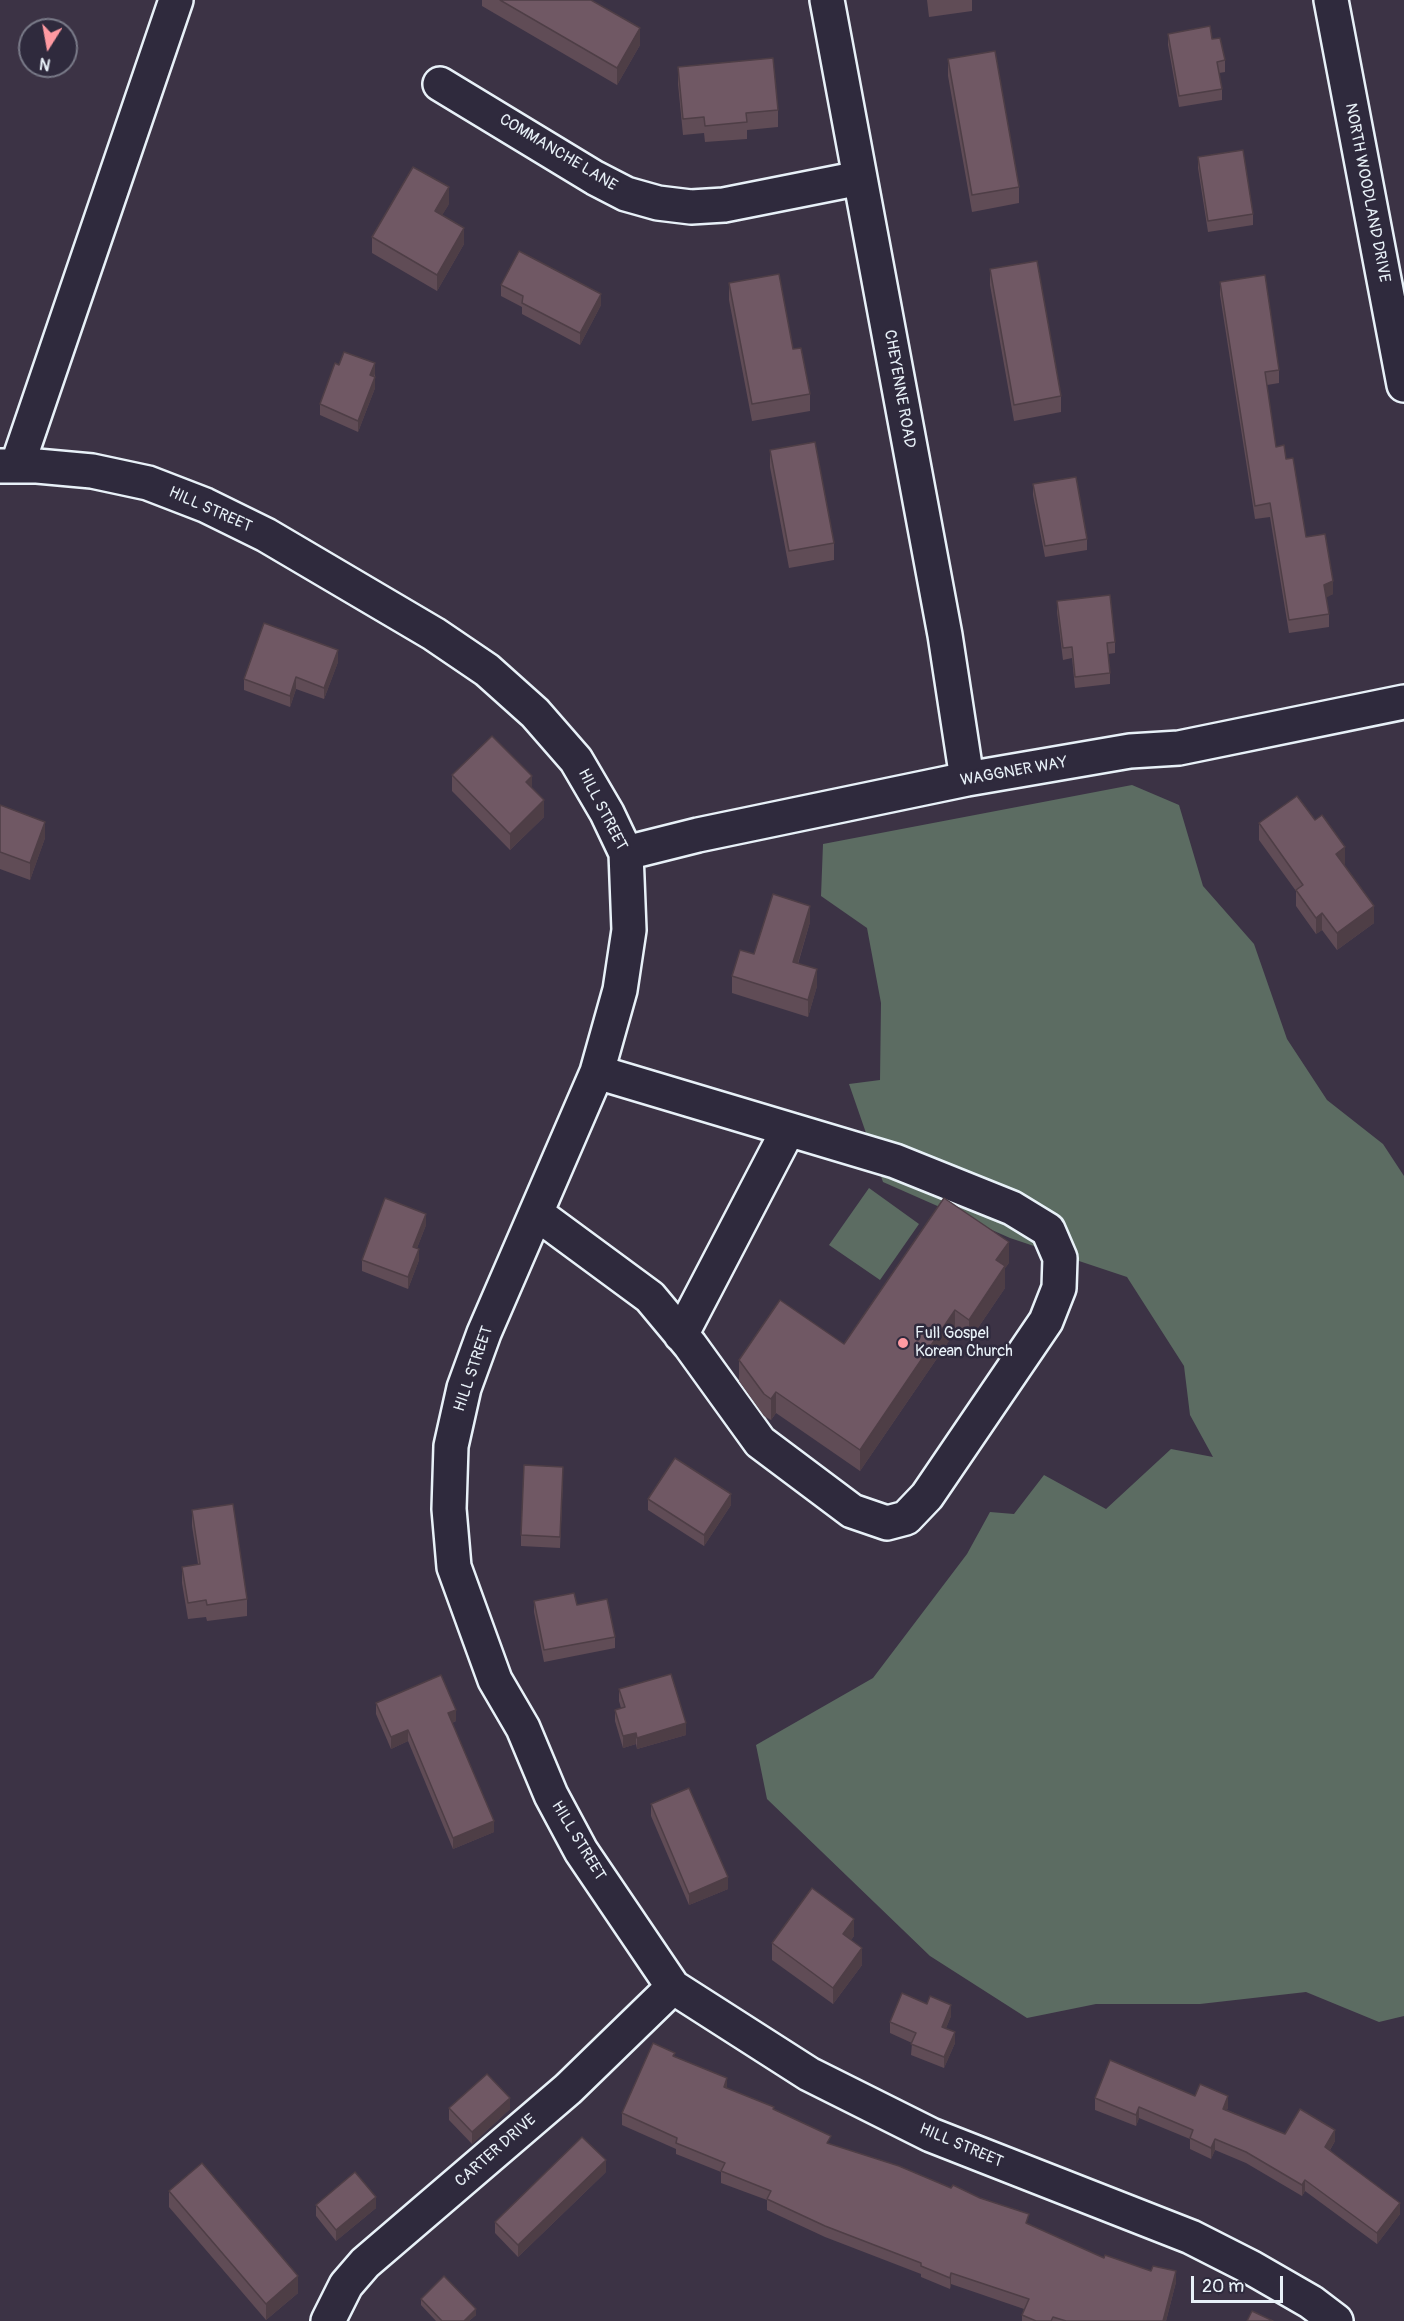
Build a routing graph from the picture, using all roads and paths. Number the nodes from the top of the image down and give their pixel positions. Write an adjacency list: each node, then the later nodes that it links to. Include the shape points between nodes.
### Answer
1 (176, 0): 7 (street)
2 (827, 0): 5 (street, CHEYENNE ROAD)
3 (1331, 0): 6 (street, NORTH WOODLAND DRIVE)
4 (440, 84): 5 (street, COMMANCHE LANE, via 595,178 658,204 724,205)
5 (860, 178): 9 (street, CHEYENNE ROAD, via 945,635)
6 (1404, 385)
7 (8, 466): 10 (street, HILL STREET, via 92,471 148,483 205,505 266,535 434,634 488,670 535,713 576,760)
8 (1404, 702): 9 (street, WAGGNER WAY, via 1179,748 1130,752)
9 (967, 779): 10 (street, WAGGNER WAY)
10 (626, 853): 11 (street, HILL STREET, via 629,930 620,990)
11 (597, 1072): 12 (street); 13 (street, HILL STREET)
12 (788, 1130): 14 (street); 14 (street, via 895,1161 1012,1208 1048,1230 1060,1258 1059,1288 1047,1321 927,1496 906,1518 886,1523 852,1511 760,1442)
13 (536, 1213): 14 (street, via 650,1297); 15 (street, HILL STREET, via 464,1388 451,1446 449,1509 454,1567 495,1680 523,1728 551,1795 581,1851)
14 (681, 1335)
15 (673, 1987): 16 (street, CARTER DRIVE, via 568,2089 365,2263 346,2285); 17 (street, HILL STREET, via 809,2074 931,2135 1191,2236 1311,2302)
16 (328, 2321)
17 (1336, 2321)

